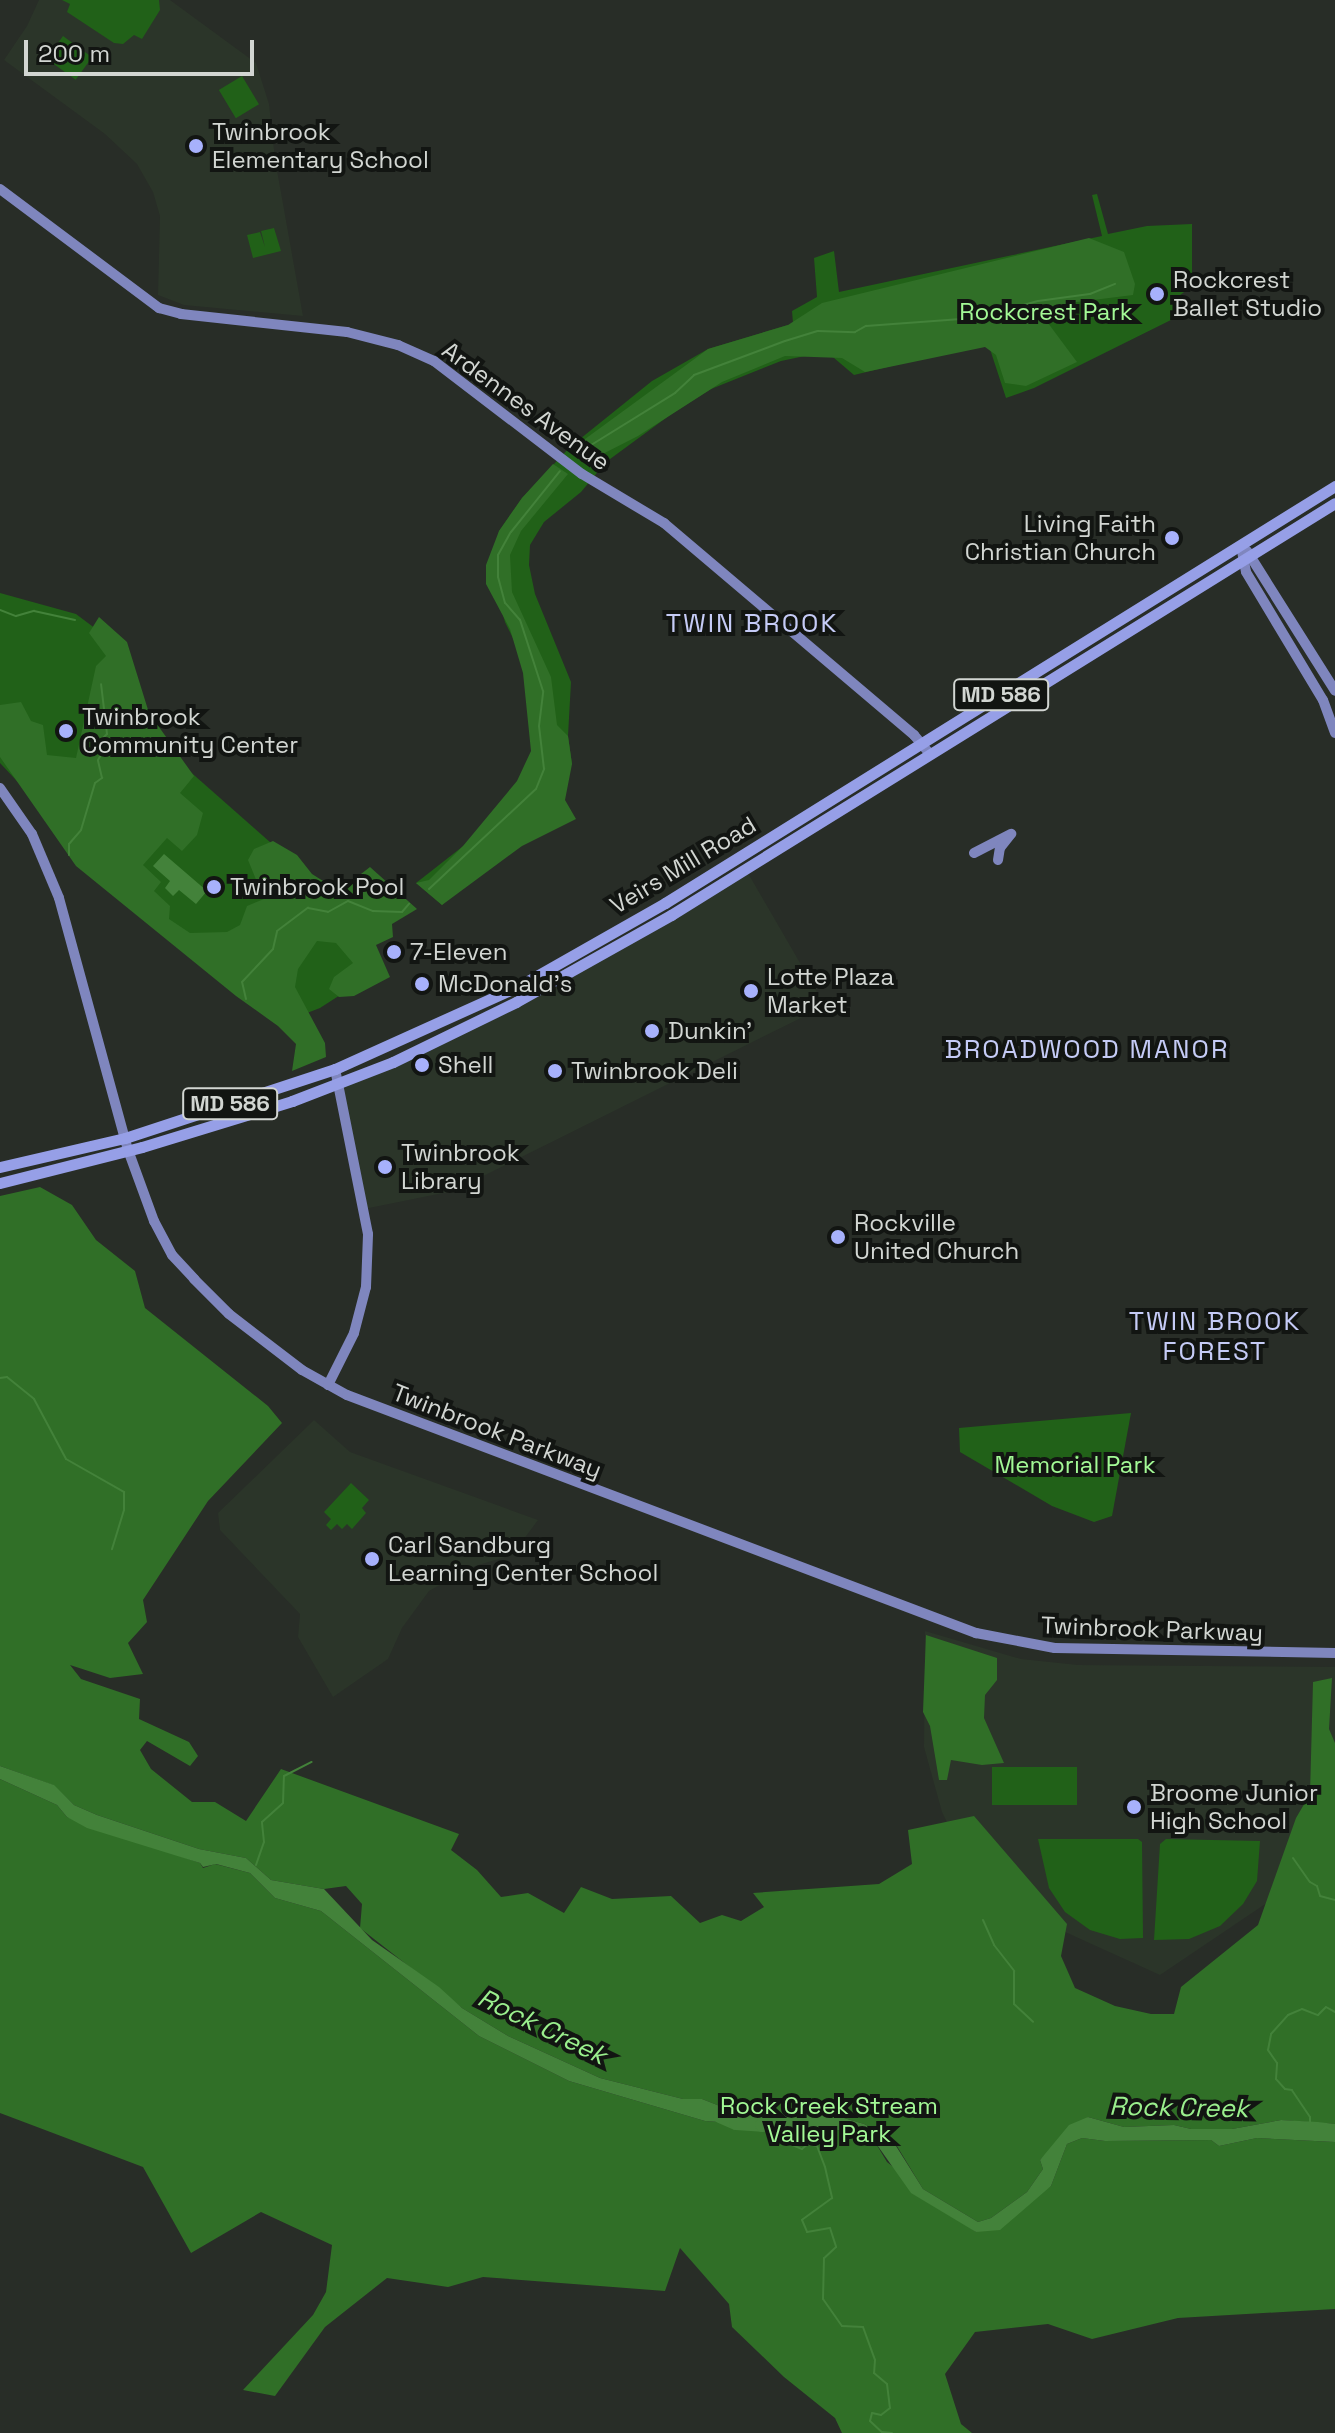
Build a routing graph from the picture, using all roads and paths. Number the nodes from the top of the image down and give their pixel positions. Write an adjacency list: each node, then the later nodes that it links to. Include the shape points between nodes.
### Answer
1 (0, 189): 9 (street, Ardennes Avenue, via 159,308 347,332 434,361 582,474 664,523)
2 (1335, 486): 4 (main road, Veirs Mill Road / MD 586)
3 (1335, 503): 5 (main road, Veirs Mill Road / MD 586)
4 (1241, 546): 5 (street); 6 (street); 9 (main road, Veirs Mill Road / MD 586)
5 (1252, 554): 6 (main road, Veirs Mill Road / MD 586); 7 (street)
6 (1241, 561): 8 (street, via 1323,700); 9 (main road, Veirs Mill Road / MD 586)
7 (1335, 691)
8 (1335, 733)
9 (926, 748): 13 (main road, Veirs Mill Road / MD 586)
10 (0, 788): 16 (street, Twinbrook Parkway, via 32,834 59,898)
11 (974, 853): 12 (street, via 1011,834)
12 (998, 860)
13 (668, 909): 14 (main road, Veirs Mill Road / MD 586, via 519,986); 15 (main road, Veirs Mill Road / MD 586, via 516,1002)
14 (335, 1069): 15 (street); 16 (main road, Veirs Mill Road / MD 586)
15 (338, 1083): 17 (main road, Veirs Mill Road / MD 586); 20 (street, via 368,1234 366,1287 354,1333)
16 (125, 1138): 17 (street, Twinbrook Parkway); 18 (main road, Veirs Mill Road / MD 586)
17 (128, 1150): 19 (main road, Veirs Mill Road / MD 586); 20 (street, Twinbrook Parkway, via 172,1255 241,1324)
18 (0, 1167)
19 (0, 1183)
20 (328, 1385): 21 (street, Twinbrook Parkway, via 976,1633 1055,1648)
21 (1335, 1653)

